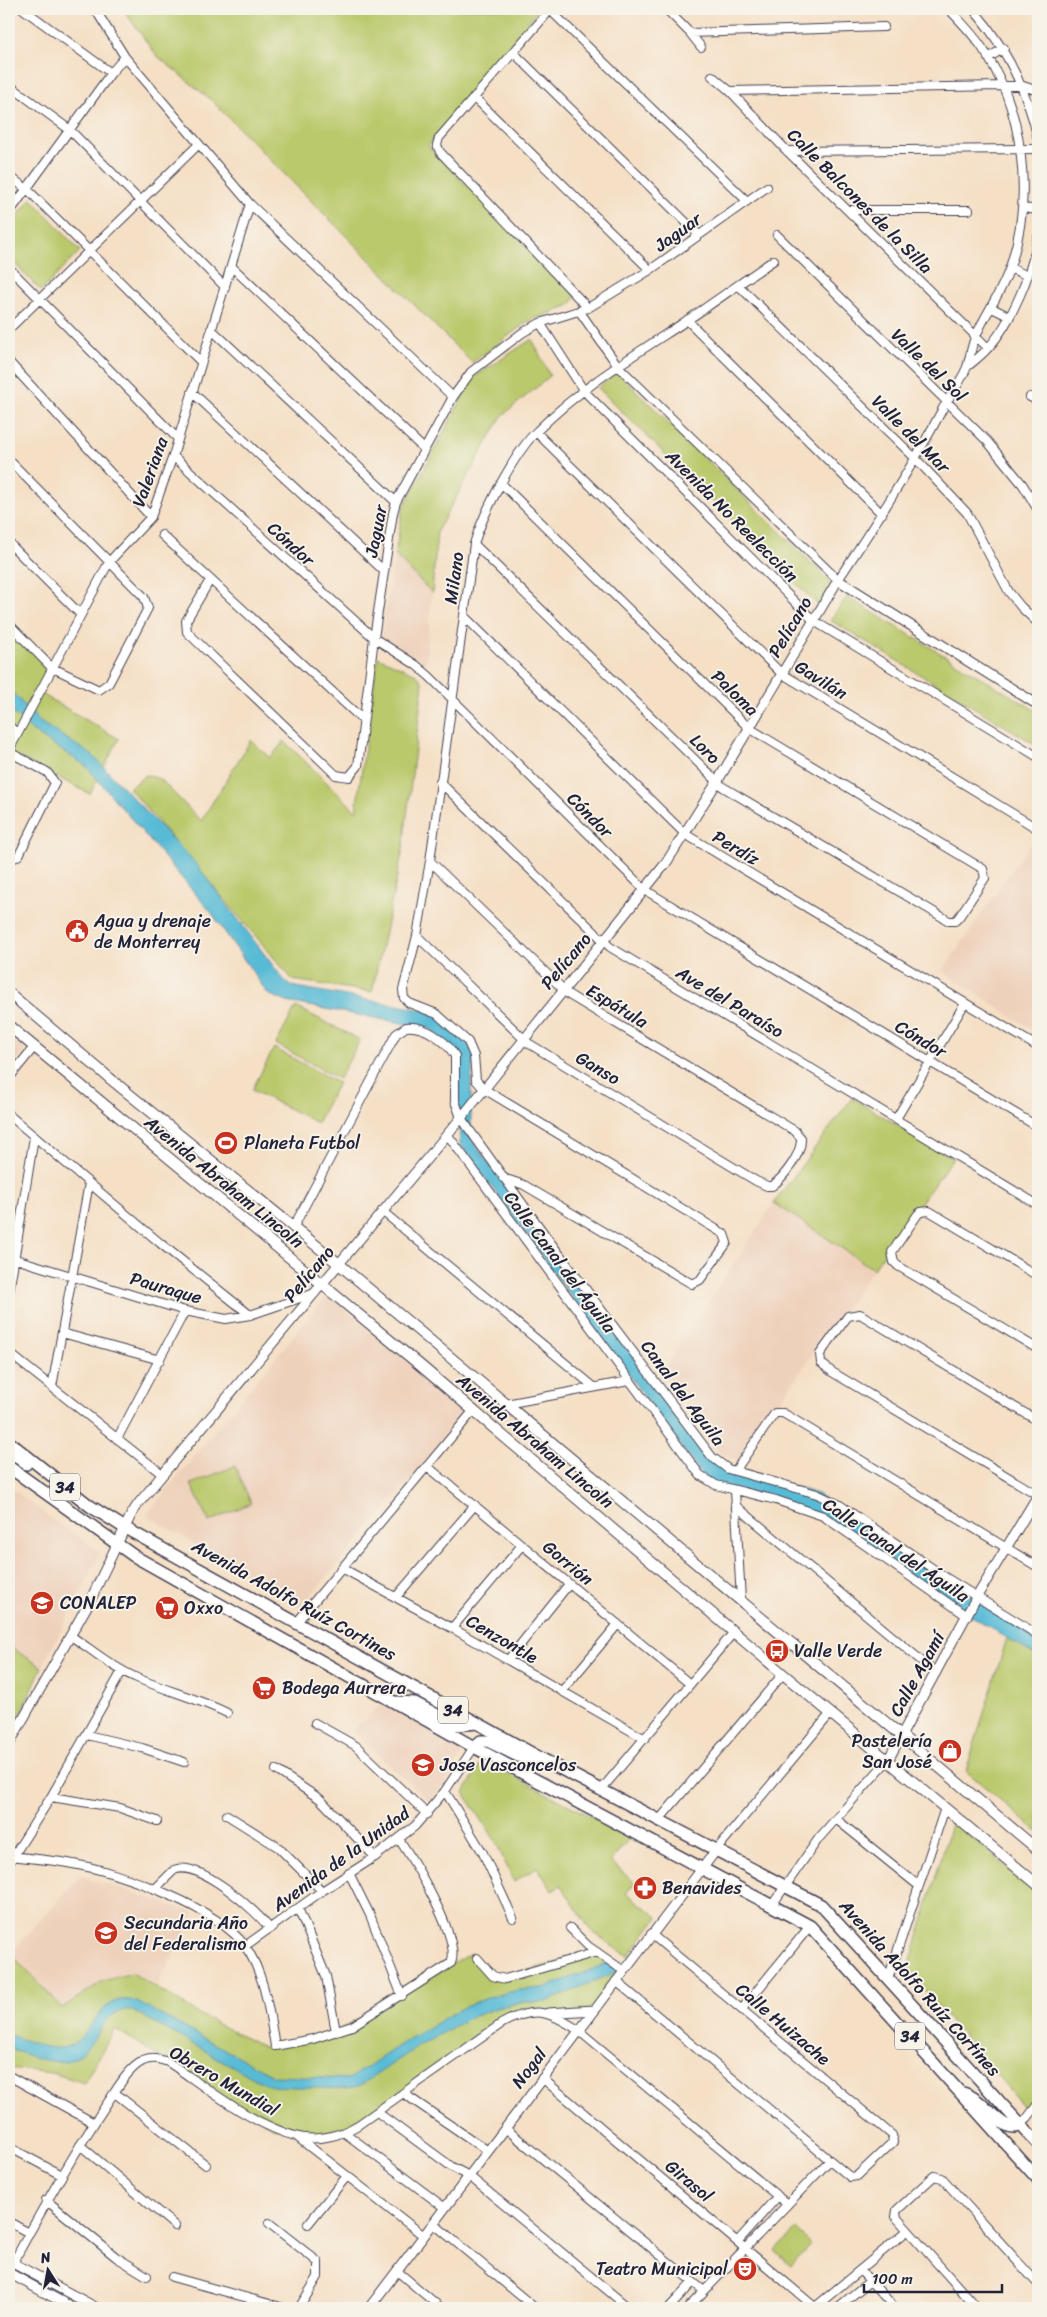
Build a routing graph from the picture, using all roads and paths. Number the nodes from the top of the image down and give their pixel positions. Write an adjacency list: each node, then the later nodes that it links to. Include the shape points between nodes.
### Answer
1 (23, 9): 14 (street)
2 (96, 9): 12 (street)
3 (550, 9): 11 (street); 31 (street)
4 (666, 9): 8 (street)
5 (949, 9): 13 (street, Pelícano)
6 (973, 9): 10 (street)
7 (884, 27): 8 (street)
8 (690, 33): 9 (street)
9 (701, 47)
10 (1004, 48): 13 (street); 18 (street)
11 (514, 53): 21 (street); 39 (street)
12 (125, 57): 14 (street); 24 (street)
13 (988, 58): 17 (street, Pelícano)
14 (111, 73): 22 (street)
15 (712, 76): 19 (street, Calle Balcones de la Silla)
16 (9, 85): 22 (street)
17 (1002, 86): 18 (street); 19 (street); 26 (street, Pelícano)
18 (1022, 86): 20 (street); 23 (street)
19 (730, 91): 27 (street, Calle Balcones de la Silla)
20 (1038, 91)
21 (474, 97): 47 (street); 52 (street, via 439,138 440,152)
22 (70, 130): 30 (street); 32 (street)
23 (1038, 139)
24 (198, 145): 32 (street); 33 (street)
25 (1038, 149): 26 (street)
26 (1020, 150): 27 (street); 34 (street, Pelícano)
27 (787, 151): 35 (street, Calle Balcones de la Silla)
28 (9, 176): 30 (street)
29 (767, 187): 31 (street, Jaguar)
30 (28, 190): 38 (street); 42 (street)
31 (746, 200): 39 (street, Jaguar)
32 (141, 202): 42 (street); 50 (street)
33 (250, 204): 44 (street, Valeriana); 68 (street)
34 (1023, 208): 37 (street); 46 (street, Pelícano)
35 (849, 210): 36 (street); 60 (street, Calle Balcones de la Silla)
36 (969, 210)
37 (1038, 210)
38 (9, 213)
39 (699, 235): 47 (street, Jaguar)
40 (777, 236): 71 (street, Valle del Sol)
41 (1038, 237): 48 (street, Pelícano)
42 (91, 251): 51 (street); 63 (street)
43 (774, 260): 49 (street, Milano)
44 (232, 267): 50 (street, Valeriana); 74 (street)
45 (9, 268): 51 (street)
46 (1010, 268): 48 (street); 53 (street, Pelícano)
47 (650, 270): 52 (street, Jaguar)
48 (1028, 276): 55 (street, Pelícano)
49 (738, 284): 56 (street, Milano); 76 (street, Valle del Mar)
50 (225, 286): 59 (street, Valeriana)
51 (39, 299): 58 (street); 73 (street)
52 (588, 308): 54 (street, Jaguar)
53 (992, 308): 55 (street); 60 (street, Pelícano)
54 (580, 312): 57 (street, Jaguar); 64 (street, Avenida No Reelección)
55 (1008, 316): 61 (street, Pelícano)
56 (687, 320): 64 (street, Milano); 81 (street)
57 (540, 323): 66 (street, Avenida No Reelección); 68 (street, Jaguar, via 488,357)
58 (9, 329)
59 (212, 329): 63 (street, Valeriana); 79 (street)
60 (976, 337): 61 (street, Calle Balcones de la Silla); 65 (street, Pelícano)
61 (988, 348): 65 (street, Pelícano)
62 (9, 362): 82 (street)
63 (201, 362): 67 (street, Valeriana)
64 (618, 366): 66 (street, Milano); 89 (street, Avenida No Reelección)
65 (966, 368): 71 (street, Pelícano)
66 (584, 391): 72 (street, Milano); 92 (street, Avenida No Reelección)
67 (192, 392): 73 (street, Valeriana); 87 (street)
68 (453, 397): 74 (street, Jaguar)
69 (1030, 397): 70 (street)
70 (1038, 401)
71 (946, 403): 76 (street, Pelícano); 80 (street, Valle del Sol, via 987,441 1023,485)
72 (536, 432): 78 (street, Milano); 97 (street, Gavilán)
73 (178, 439): 75 (street, Valeriana)
74 (424, 448): 79 (street, Jaguar)
75 (173, 456): 82 (street, Valeriana); 95 (street, Cóndor)
76 (916, 459): 81 (street, Pelícano); 93 (street, Valle del Mar, via 966,512 1009,592)
77 (9, 460): 86 (street)
78 (502, 484): 85 (street, Milano); 102 (street, Paloma)
79 (396, 502): 87 (street, Jaguar)
80 (1038, 510)
81 (882, 514): 89 (street, Pelícano)
82 (151, 517): 86 (street, Valeriana)
83 (162, 535): 88 (street)
84 (9, 543): 90 (street)
85 (474, 544): 91 (street, Milano); 107 (street, Loro)
86 (109, 562): 90 (street, Valeriana); 96 (street, via 148,604 147,612 109,683 99,690)
87 (383, 570): 95 (street, Jaguar)
88 (210, 580): 100 (street); 100 (street, Jaguar, via 185,628 336,775 349,777 358,766)
89 (838, 580): 92 (street, Pelícano); 99 (street, Avenida No Reelección)
90 (80, 614): 96 (street, Valeriana)
91 (464, 616): 98 (street, Milano); 109 (street, Perdíz)
92 (814, 621): 97 (street, Pelícano); 105 (street, Avenida No Reelección)
93 (1038, 623)
94 (9, 624): 96 (street)
95 (374, 638): 98 (street, Cóndor, via 416,665); 100 (street, Jaguar)
96 (51, 667): 103 (street, Valeriana)
97 (781, 673): 102 (street, Pelícano); 108 (street, Gavilán)
98 (453, 700): 106 (street, Milano); 112 (street, Cóndor)
99 (1038, 705)
100 (363, 720)
101 (9, 726): 103 (street)
102 (749, 728): 107 (street, Pelícano); 113 (street, Paloma, via 983,869 985,873 980,886)
103 (17, 733): 104 (street, Valeriana)
104 (9, 751): 110 (street, via 48,772 55,783 19,855)
105 (1038, 757)
106 (440, 782): 111 (street, Milano); 115 (street, Ave del Paraíso)
107 (718, 782): 109 (street, Pelícano); 113 (street, Loro, via 949,921)
108 (1038, 827)
109 (685, 834): 112 (street, Pelícano); 118 (street, Perdíz)
110 (10, 861)
111 (430, 862): 114 (street, Milano); 116 (street, Espátula)
112 (646, 890): 115 (street, Pelícano); 123 (street, Cóndor)
113 (954, 921)
114 (417, 936): 120 (street, Ganso); 125 (street, Milano, via 402,990 404,998 408,1003 437,1014 468,1042 474,1056 476,1080)
115 (603, 942): 116 (street, Pelícano); 128 (street, Ave del Paraíso)
116 (562, 990): 120 (street, Pelícano); 132 (street, Espátula, via 795,1131 800,1138 799,1151)
117 (9, 993): 137 (main road)
118 (965, 1003): 121 (street, Perdíz); 123 (street)
119 (9, 1026): 122 (main road, Avenida Abraham Lincoln)
120 (523, 1039): 125 (street, Pelícano); 132 (street, Ganso, via 756,1181 772,1186)
121 (1038, 1047)
122 (34, 1048): 124 (street); 142 (main road, Avenida Abraham Lincoln)
123 (930, 1062): 128 (street); 129 (street, Cóndor)
124 (9, 1078)
125 (484, 1089): 127 (street, Pelícano); 133 (street, via 724,1234 727,1239 725,1247 700,1280 692,1284 524,1185)
126 (9, 1115): 131 (street)
127 (461, 1118): 130 (street, Pelícano); 133 (street, Canal del Aguila); 137 (street, via 455,1101 452,1050 423,1029 406,1027 396,1034)
128 (896, 1119): 135 (street, Ave del Paraíso)
129 (1038, 1127)
130 (447, 1134): 136 (street, Pelícano); 151 (street, Calle Canal del Águila)
131 (34, 1137): 134 (street); 138 (street)
132 (783, 1175)
133 (503, 1178): 162 (street, Canal del Aguila, via 705,1449 720,1464)
134 (89, 1183): 140 (street); 146 (street)
135 (1038, 1205)
136 (382, 1211): 139 (street, Pelícano); 153 (street)
137 (293, 1228): 139 (main road)
138 (12, 1257): 140 (street, Pauraque); 143 (street)
139 (339, 1264): 142 (street, Pelícano); 154 (main road)
140 (71, 1276): 145 (street, Pauraque); 147 (street)
141 (1038, 1276): 148 (street, via 925,1210 918,1214 895,1246 892,1258 898,1266)
142 (322, 1284): 144 (street, Pelícano); 155 (main road, Avenida Abraham Lincoln)
143 (9, 1292)
144 (315, 1293): 146 (street, Pauraque); 163 (street, Pelícano)
145 (185, 1311): 146 (street, Pauraque, via 226,1319); 150 (street)
146 (250, 1315)
147 (62, 1333): 150 (street); 152 (street)
148 (1038, 1349)
149 (9, 1353): 152 (street)
150 (160, 1360): 157 (street)
151 (629, 1381): 153 (street); 165 (street, Calle Canal del Águila, via 700,1475 716,1485)
152 (52, 1387): 157 (street)
153 (594, 1388): 154 (street)
154 (506, 1404): 178 (main road)
155 (474, 1410): 160 (street); 183 (main road, Avenida Abraham Lincoln)
156 (1038, 1421): 166 (street, via 855,1313 848,1316 820,1354 821,1363 832,1372)
157 (117, 1439): 163 (street)
158 (9, 1442): 164 (main road, Avenida Adolfo Ruíz Cortines / 34)
159 (9, 1456): 164 (main road, via 17,1457 46,1480)
160 (427, 1466): 167 (street, Gorrión); 174 (street)
161 (9, 1467): 170 (main road, 34)
162 (735, 1472): 172 (street, via 775,1413 780,1412); 177 (street, Canal del Aguila, via 828,1498)
163 (162, 1474): 169 (street, Pelícano)
164 (68, 1489): 169 (main road, Avenida Adolfo Ruíz Cortines / 34)
165 (735, 1490): 168 (street); 179 (street, Calle Canal del Águila, via 823,1516)
166 (1038, 1495): 172 (street, Calle Agamí)
167 (475, 1505): 171 (street, Gorrión); 176 (street)
168 (735, 1505): 178 (street); 188 (street)
169 (125, 1528): 170 (street, Pelícano); 180 (main road, Avenida Adolfo Ruíz Cortines / 34)
170 (117, 1544): 185 (street, Pelícano); 192 (main road, 34)
171 (522, 1544): 175 (street, Gorrión); 182 (street)
172 (1007, 1548): 173 (street); 177 (street, Calle Agamí)
173 (1038, 1567)
174 (342, 1568): 176 (street, Cenzontle); 180 (street)
175 (569, 1584): 181 (street, Gorrión); 186 (street)
176 (396, 1597): 182 (street, Cenzontle)
177 (975, 1600): 179 (street, Calle Agamí); 184 (street, Canal del Aguila)
178 (741, 1601): 197 (main road)
179 (968, 1614): 188 (street, Calle Agamí)
180 (297, 1622): 196 (main road, Avenida Adolfo Ruíz Cortines / 34)
181 (618, 1624): 190 (street, Gorrión); 191 (street)
182 (452, 1628): 186 (street, Cenzontle)
183 (734, 1632): 189 (main road, Avenida Abraham Lincoln); 190 (street)
184 (1038, 1635)
185 (71, 1636): 187 (street); 200 (street, Pelícano)
186 (508, 1660): 191 (street, Cenzontle)
187 (122, 1671): 193 (street, via 197,1698); 198 (street)
188 (936, 1673): 197 (street, Calle Agamí)
189 (783, 1674): 194 (main road, Avenida Abraham Lincoln); 213 (street)
190 (690, 1684): 199 (street)
191 (562, 1691): 199 (street, Cenzontle)
192 (396, 1702): 196 (main road, via 414,1703 456,1725); 201 (main road, 34)
193 (227, 1713)
194 (831, 1713): 203 (main road, Avenida Abraham Lincoln); 216 (street)
195 (316, 1723): 210 (street, via 356,1746)
196 (477, 1723): 202 (main road, Avenida Adolfo Ruíz Cortines / 34)
197 (902, 1734): 203 (street, Calle Agamí); 217 (main road)
198 (87, 1735): 204 (street); 208 (street)
199 (644, 1739): 206 (street)
200 (9, 1744)
201 (474, 1747): 202 (main road, via 481,1741 488,1741 518,1756); 207 (street, Avenida de la Unidad); 220 (main road, 34)
202 (544, 1760): 206 (main road, Avenida Adolfo Ruíz Cortines / 34)
203 (888, 1760): 209 (main road, Avenida Abraham Lincoln); 212 (street, Calle Agamí)
204 (184, 1762)
205 (276, 1770): 218 (street, via 320,1799)
206 (601, 1790): 213 (main road, Avenida Adolfo Ruíz Cortines / 34)
207 (445, 1791): 210 (street, Avenida de la Unidad); 229 (street, via 483,1853)
208 (50, 1797): 214 (street, via 120,1808); 219 (street)
209 (945, 1808): 223 (main road, Avenida Abraham Lincoln); 224 (street)
210 (427, 1814): 215 (street, Avenida de la Unidad)
211 (227, 1815): 226 (street, via 278,1847)
212 (836, 1819): 222 (street, Calle Agamí); 224 (street)
213 (659, 1820): 216 (main road, Avenida Adolfo Ruíz Cortines / 34)
214 (157, 1821)
215 (399, 1839): 218 (street, Avenida de la Unidad); 240 (street, via 434,1899 453,1950 453,1959 448,1966)
216 (717, 1850): 220 (street, Nogal); 222 (main road, Avenida Adolfo Ruíz Cortines / 34)
217 (1038, 1850)
218 (375, 1857): 221 (street, Avenida de la Unidad)
219 (10, 1858): 225 (street, via 74,1864)
220 (703, 1868): 227 (main road, 34); 233 (street, Nogal)
221 (349, 1873): 226 (street, Avenida de la Unidad); 240 (street, via 370,1915)
222 (785, 1885): 227 (street, Calle Agamí); 238 (main road, Avenida Adolfo Ruíz Cortínes / 34, via 830,1913)
223 (1038, 1885)
224 (919, 1886): 238 (street)
225 (155, 1890): 232 (street, via 174,1870 189,1868 246,1902); 234 (street, via 216,1919)
226 (322, 1891): 228 (street, Avenida de la Unidad)
227 (772, 1905): 230 (main road, 34)
228 (298, 1908): 232 (street, Avenida de la Unidad); 245 (street, via 323,1967)
229 (512, 1918)
230 (810, 1926): 241 (street); 250 (main road, 34)
231 (570, 1928): 235 (street)
232 (270, 1929): 234 (street, Avenida de la Unidad)
233 (651, 1934): 237 (street, Nogal); 241 (street, Calle Huizache)
234 (245, 1946): 245 (street, via 263,1986 276,2046)
235 (597, 1952): 236 (street, via 505,1979 493,1976); 237 (street)
236 (478, 1958)
237 (624, 1971): 239 (street, Nogal)
238 (888, 1979): 254 (main road, Avenida Adolfo Ruíz Cortínes / 34)
239 (616, 1981): 242 (street, Nogal); 262 (street)
240 (402, 1996): 245 (street)
241 (742, 2009): 262 (street, Calle Huizache, via 894,2138 854,2178)
242 (593, 2010): 243 (street); 244 (street, Nogal)
243 (548, 2013): 244 (street); 249 (street, Obrero Mundial, via 525,2013 513,2017)
244 (578, 2030): 247 (street, Nogal); 268 (street)
245 (336, 2032)
246 (9, 2076): 253 (street)
247 (542, 2078): 255 (street, Nogal); 280 (street, Girasol)
248 (114, 2093): 253 (street, Obrero Mundial); 257 (street, Obrero Mundial, via 134,2067 150,2059 158,2059 168,2062 253,2118); 263 (street)
249 (403, 2093): 252 (street, Obrero Mundial); 261 (street)
250 (962, 2093): 254 (main road, via 980,2101 1007,2127); 267 (main road, 34)
251 (1038, 2104): 254 (street)
252 (377, 2112): 256 (street, Obrero Mundial); 266 (street)
253 (94, 2123): 259 (street, Obrero Mundial)
254 (1022, 2125): 258 (main road, 34)
255 (505, 2128): 261 (street, Nogal); 288 (street)
256 (345, 2133): 257 (street, Obrero Mundial, via 328,2137); 271 (street)
257 (296, 2136): 265 (street)
258 (1038, 2144)
259 (80, 2145): 264 (street, Obrero Mundial); 276 (street)
260 (9, 2147): 264 (street)
261 (488, 2151): 266 (street, Nogal)
262 (829, 2161): 270 (street)
263 (206, 2165)
264 (61, 2175): 269 (street, Obrero Mundial)
265 (347, 2176): 274 (street); 279 (street)
266 (469, 2176): 271 (street, Nogal); 299 (street)
267 (1038, 2179)
268 (778, 2196): 270 (street); 280 (street)
269 (46, 2200): 278 (street, Obrero Mundial); 286 (street, via 116,2257)
270 (787, 2204): 281 (street)
271 (445, 2208): 275 (street, Nogal)
272 (9, 2222): 278 (street)
273 (269, 2222): 295 (street, via 318,2262 318,2277)
274 (308, 2224)
275 (434, 2224): 279 (street, Nogal); 298 (street)
276 (175, 2226)
277 (907, 2232): 284 (street); 290 (street, via 896,2212 931,2178 940,2176); 305 (street)
278 (29, 2233): 282 (street, Obrero Mundial)
279 (424, 2236): 283 (street, Nogal)
280 (738, 2241): 281 (street, Girasol)
281 (745, 2248): 291 (street); 302 (street, Girasol)
282 (11, 2262): 293 (street)
283 (397, 2271): 296 (street, Nogal); 297 (street)
284 (861, 2271): 289 (street); 302 (street)
285 (9, 2273): 292 (street)
286 (147, 2276)
287 (172, 2277): 294 (street)
288 (693, 2282): 291 (street); 300 (street)
289 (870, 2282): 303 (street); 304 (street)
290 (1038, 2284)
291 (704, 2291): 301 (street)
292 (73, 2308)
293 (97, 2308)
294 (284, 2308)
295 (299, 2308)
296 (369, 2308)
297 (441, 2308)
298 (535, 2308)
299 (629, 2308)
300 (669, 2308)
301 (688, 2308)
302 (815, 2308)
303 (837, 2308)
304 (895, 2308)
305 (977, 2308)

